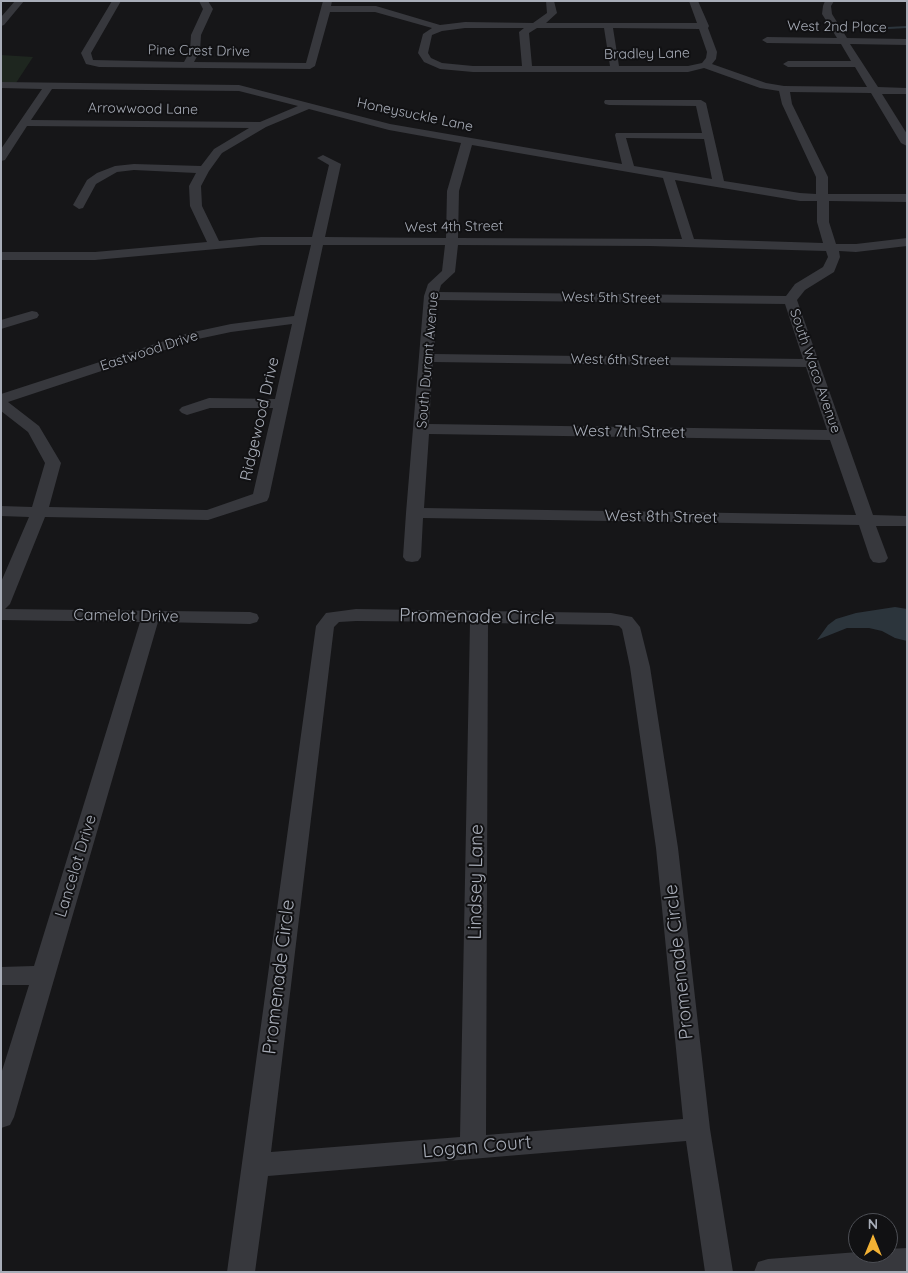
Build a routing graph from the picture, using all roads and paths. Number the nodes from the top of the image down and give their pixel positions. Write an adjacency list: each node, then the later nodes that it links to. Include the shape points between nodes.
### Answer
1 (20, 1): 8 (street)
2 (117, 1): 18 (street, Pine Crest Drive, via 86,53 89,62)
3 (203, 1): 18 (street, via 208,9 196,35 195,51)
4 (550, 1): 9 (street, via 550,17)
5 (693, 1): 11 (street)
6 (830, 1): 14 (street, via 826,6 827,14)
7 (327, 5): 12 (street, via 376,10); 22 (street, Pine Crest Drive, via 310,66)
8 (1, 24)
9 (537, 25): 10 (street); 12 (street); 20 (street, via 524,32)
10 (608, 25): 11 (street); 21 (street)
11 (704, 26): 19 (street, via 712,52)
12 (440, 28): 20 (street, Bradley Lane, via 428,34 423,53 427,60 440,66)
13 (767, 40): 14 (street, West 2nd Place)
14 (844, 41): 15 (street, West 2nd Place); 17 (street)
15 (907, 42)
16 (788, 64): 17 (street)
17 (858, 64): 26 (street)
18 (187, 65): 22 (street, Pine Crest Drive)
19 (705, 65): 21 (street, Bradley Lane, via 688,69); 25 (street, Bradley Lane, via 764,86)
20 (527, 68): 21 (street, Bradley Lane)
21 (615, 69)
22 (243, 77): 24 (street, Honeysuckle Lane); 30 (street, Honeysuckle Lane)
23 (1, 85): 24 (street, Honeysuckle Lane)
24 (49, 85): 31 (street)
25 (784, 89): 26 (street, Bradley Lane); 43 (street, South Waco Avenue, via 787,104 822,177)
26 (873, 90): 27 (street, Bradley Lane); 32 (street)
27 (907, 91)
28 (609, 102): 29 (street)
29 (701, 103): 34 (street)
30 (308, 105): 33 (street); 35 (street, Honeysuckle Lane, via 389,127)
31 (25, 123): 33 (street, Arrowwood Lane); 37 (street)
32 (901, 123): 36 (street)
33 (262, 126): 40 (street, via 218,151)
34 (708, 136): 39 (street, via 620,135); 42 (street)
35 (467, 142): 39 (street, Honeysuckle Lane); 46 (street, South Durant Avenue, via 453,191)
36 (907, 143)
37 (1, 158)
38 (324, 158): 48 (street, Ridgewood Drive, via 334,164)
39 (629, 168): 41 (street, Honeysuckle Lane)
40 (204, 170): 45 (street, via 115,169 91,182); 50 (street, via 195,186 196,206)
41 (668, 175): 42 (street, Honeysuckle Lane); 49 (street)
42 (719, 184): 43 (street, Honeysuckle Lane, via 800,197)
43 (823, 197): 44 (street, Honeysuckle Lane); 51 (street, South Waco Avenue, via 822,222)
44 (907, 198)
45 (79, 205)
46 (452, 240): 48 (street, West 4th Street); 49 (street, West 4th Street); 53 (street, South Durant Avenue, via 448,272 435,284)
47 (907, 242): 51 (street, West 4th Street, via 856,248)
48 (317, 243): 50 (street, West 4th Street, via 260,241); 56 (street, Ridgewood Drive)
49 (689, 243): 51 (street, West 4th Street)
50 (215, 246): 52 (street, West 4th Street, via 95,256)
51 (831, 247): 54 (street, South Waco Avenue, via 834,257 829,269 800,287)
52 (1, 256)
53 (431, 296): 54 (street, West 5th Street); 58 (street, South Durant Avenue)
54 (790, 300): 59 (street, South Waco Avenue)
55 (32, 316): 57 (street)
56 (300, 319): 60 (street, Eastwood Drive, via 194,336); 62 (street, Ridgewood Drive)
57 (1, 325)
58 (427, 358): 59 (street, West 6th Street); 64 (street, South Durant Avenue)
59 (813, 363): 65 (street, South Waco Avenue)
60 (1, 399)
61 (1, 404): 67 (street, via 34,429 53,463)
62 (281, 404): 63 (street, via 208,403); 67 (street, Ridgewood Drive, via 260,497 208,515)
63 (187, 410)
64 (422, 430): 65 (street, West 7th Street); 68 (street, South Durant Avenue)
65 (837, 435): 69 (street, South Waco Avenue)
66 (1, 511): 67 (street, Ridgewood Drive)
67 (39, 512): 73 (street)
68 (414, 513): 69 (street, West 8th Street); 71 (street, South Durant Avenue)
69 (866, 520): 70 (street, West 8th Street); 72 (street, South Waco Avenue)
70 (907, 521)
71 (412, 557)
72 (879, 558)
73 (1, 604)
74 (1, 614): 75 (street, Camelot Drive)
75 (151, 616): 77 (street, Camelot Drive); 78 (street, Lancelot Drive)
76 (479, 616): 81 (street, Promenade Circle, via 611,619 625,621 631,627 667,848); 82 (street, Lindsey Lane); 83 (street, Promenade Circle, via 333,617 324,626)
77 (250, 618)
78 (43, 975): 79 (street); 80 (street, Lancelot Drive)
79 (1, 976)
80 (1, 1116)
81 (698, 1129): 82 (street, Logan Court); 86 (street, Promenade Circle)
82 (473, 1147): 83 (street, Logan Court)
83 (256, 1165): 85 (street, Promenade Circle)
84 (907, 1261): 87 (street)
85 (241, 1272)
86 (719, 1272)
87 (768, 1272)

